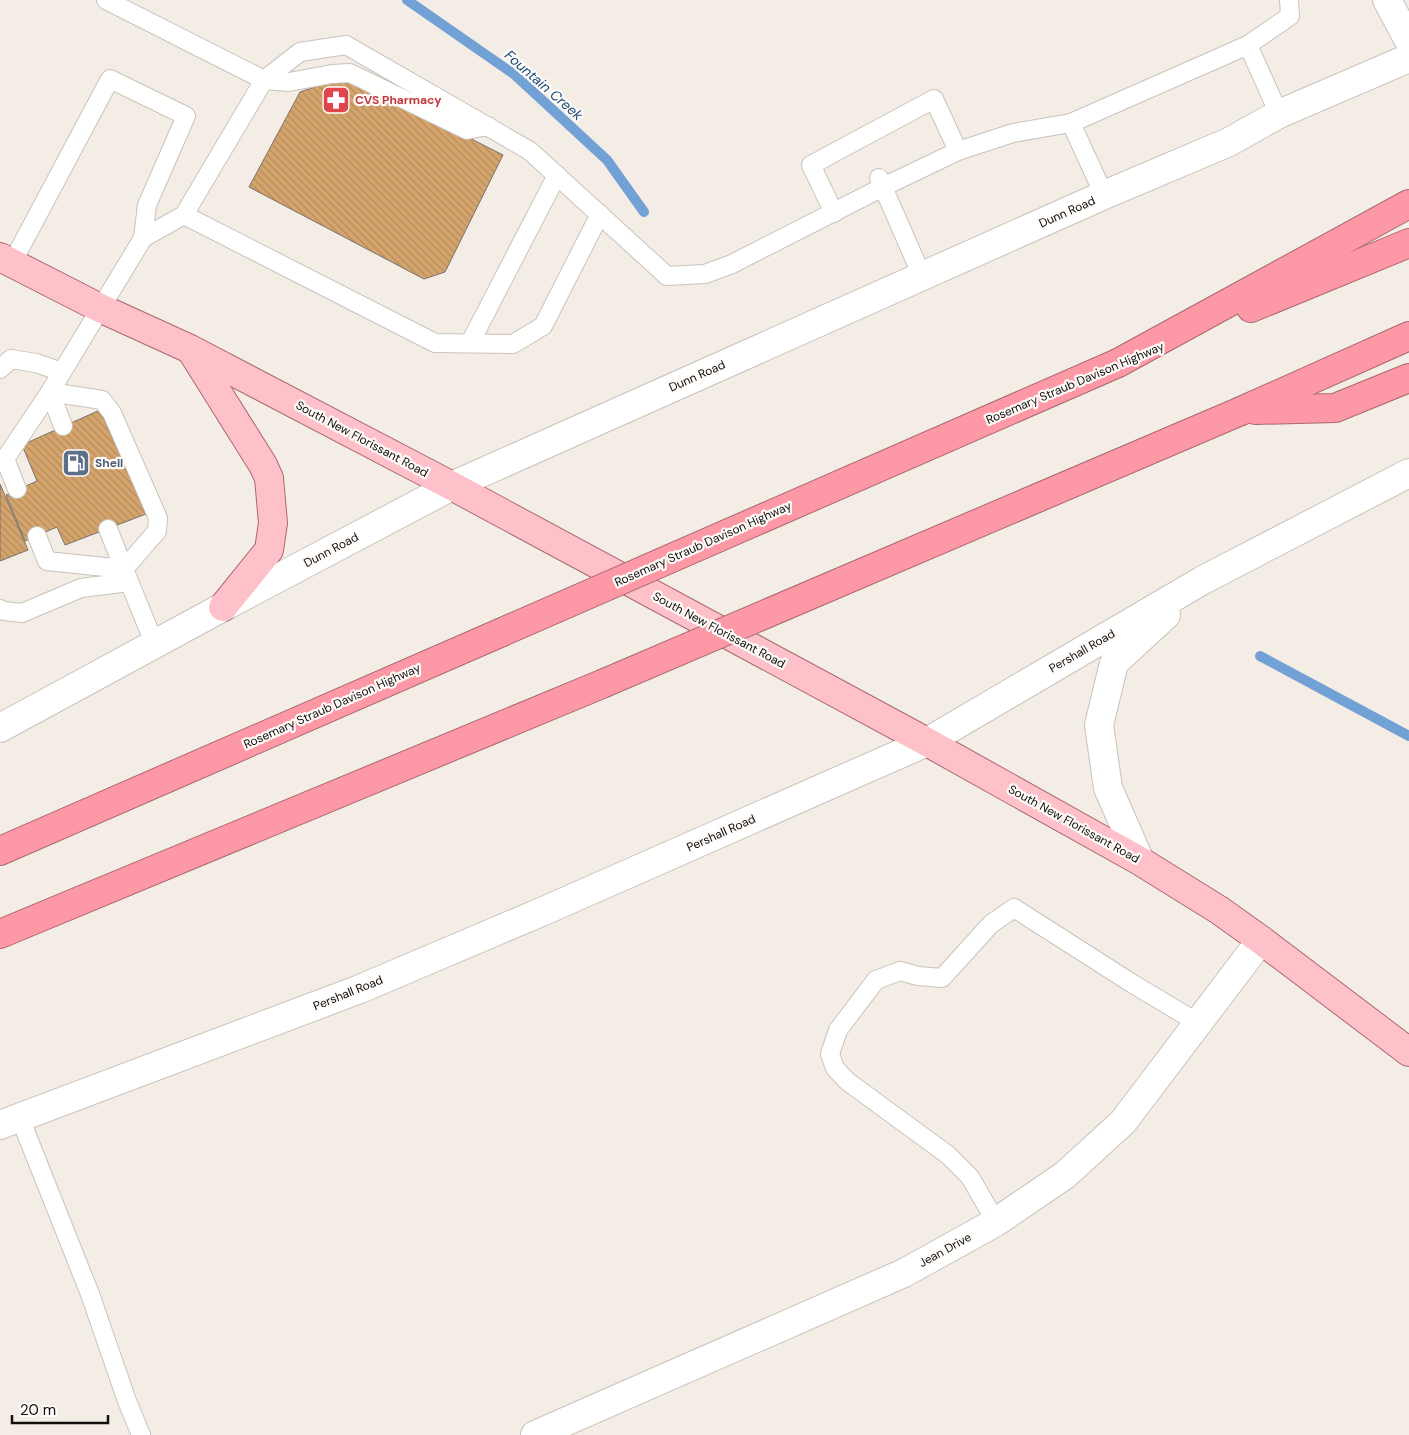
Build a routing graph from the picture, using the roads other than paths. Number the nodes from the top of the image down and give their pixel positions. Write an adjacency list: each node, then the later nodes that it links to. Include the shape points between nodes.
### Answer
1 (106, 0): 7 (lane)
2 (1289, 0): 5 (lane, via 1290,16)
3 (1387, 0): 4 (street)
4 (1409, 41)
5 (1248, 45): 8 (lane); 9 (lane)
6 (1409, 58): 8 (street, Dunn Road)
7 (264, 80): 10 (lane, via 289,82 350,73 467,130); 10 (lane, via 300,52 346,45); 18 (lane)
8 (1279, 114): 14 (street, Dunn Road, via 1229,142)
9 (1071, 123): 11 (lane, via 1013,133); 14 (lane)
10 (488, 126): 12 (lane, via 530,151)
11 (958, 152): 13 (lane); 16 (lane, via 934,99 861,143 812,165)
12 (557, 176): 17 (lane); 25 (lane)
13 (881, 183): 16 (lane); 22 (lane)
14 (1104, 195): 22 (street, Dunn Road)
15 (1409, 204): 27 (highway)
16 (834, 213): 17 (lane, via 723,268 705,274 667,276)
17 (600, 214): 25 (lane, via 543,326 513,344)
18 (184, 215): 19 (lane); 25 (lane, via 434,343)
19 (143, 238): 21 (lane, via 147,205 186,116 110,79); 23 (lane)
20 (1409, 242): 27 (highway, Rosemary Straub Davison Highway)
21 (6, 260): 23 (main road, South New Florissant Road)
22 (922, 276): 35 (street, Dunn Road)
23 (100, 308): 26 (main road, South New Florissant Road); 29 (lane)
24 (1409, 336): 32 (highway)
25 (470, 343)
26 (190, 349): 35 (main road, South New Florissant Road); 41 (main road, via 269,478 274,523 269,550)
27 (1118, 363): 46 (highway, Rosemary Straub Davison Highway, bridge)
28 (0, 369): 29 (lane, via 10,359)
29 (62, 372): 31 (lane)
30 (1409, 378): 32 (highway, via 1334,408)
31 (50, 392): 33 (lane); 36 (lane, via 5,459); 39 (lane, via 102,400 112,413 158,518 157,531)
32 (1241, 411): 48 (highway, bridge, via 602,684)
33 (63, 426)
34 (1409, 473): 40 (street, Pershall Road)
35 (452, 486): 41 (street, Dunn Road); 45 (main road, South New Florissant Road)
36 (17, 489)
37 (108, 529): 39 (lane)
38 (36, 536): 39 (lane, via 47,561)
39 (127, 576): 42 (lane, via 81,588 22,613); 43 (lane)
40 (1204, 580): 45 (street, Pershall Road); 47 (street, via 1114,663 1099,725 1108,788)
41 (223, 607): 43 (street, Dunn Road)
42 (0, 609)
43 (155, 645): 44 (street, Dunn Road)
44 (0, 728)
45 (927, 742): 47 (main road, South New Florissant Road); 52 (street, Pershall Road, via 360,989)
46 (0, 851)
47 (1140, 861): 49 (main road, South New Florissant Road)
48 (0, 934)
49 (1261, 940): 50 (street, Jean Drive); 51 (main road, South New Florissant Road)
50 (1198, 1023): 53 (street, Jean Drive, via 1123,1122 1065,1176); 53 (lane, via 1014,908 992,924 942,978 900,971 876,980 838,1030 830,1054 835,1068 847,1081 948,1155 970,1177)
51 (1409, 1052)
52 (10, 1122): 54 (lane, via 90,1294)
53 (996, 1222): 55 (street, Jean Drive, via 904,1273)
54 (141, 1435)
55 (535, 1435)

